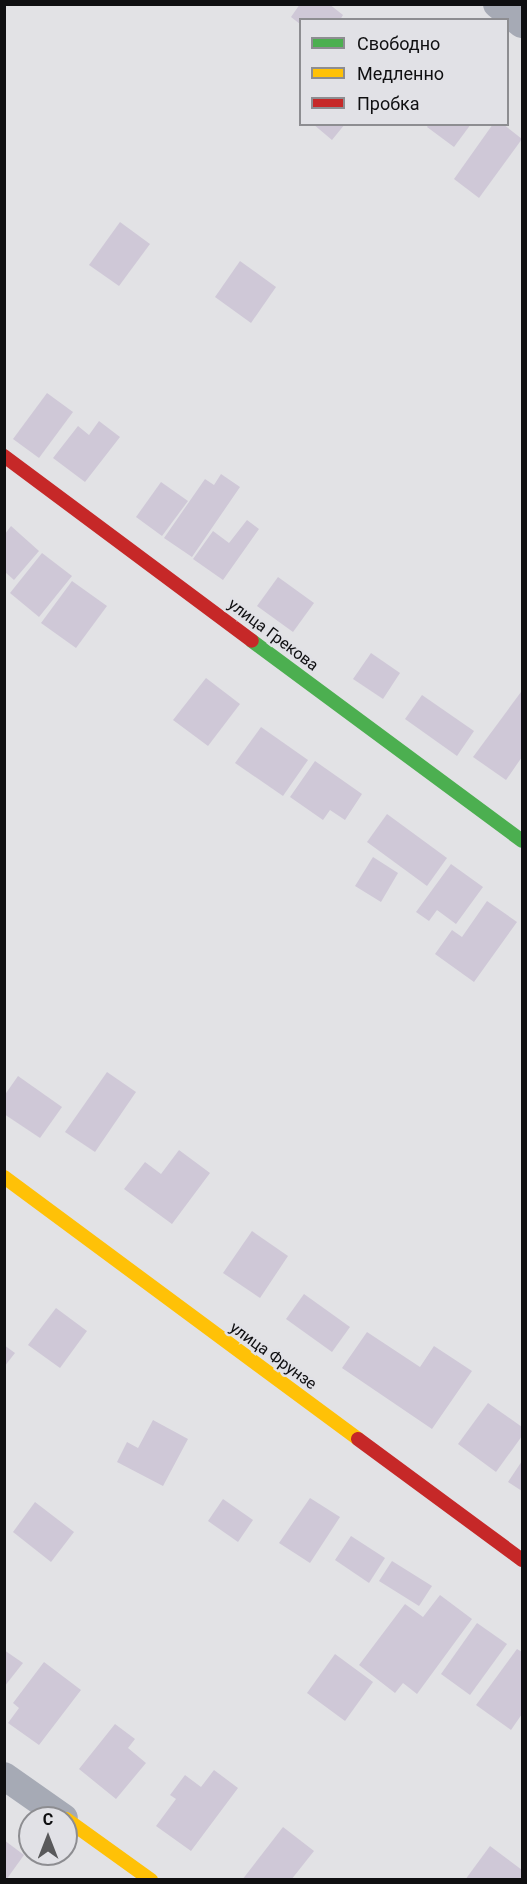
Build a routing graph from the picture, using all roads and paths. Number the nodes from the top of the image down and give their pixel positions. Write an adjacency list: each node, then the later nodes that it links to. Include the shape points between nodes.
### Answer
1 (497, 4): 2 (street)
2 (522, 24)
3 (4, 456): 4 (street, улица Грекова)
4 (522, 841)
5 (4, 1177): 6 (street, улица Фрунзе)
6 (522, 1560)
7 (4, 1776): 8 (street)
8 (47, 1806)
9 (78, 1828): 10 (street)
10 (152, 1880)

